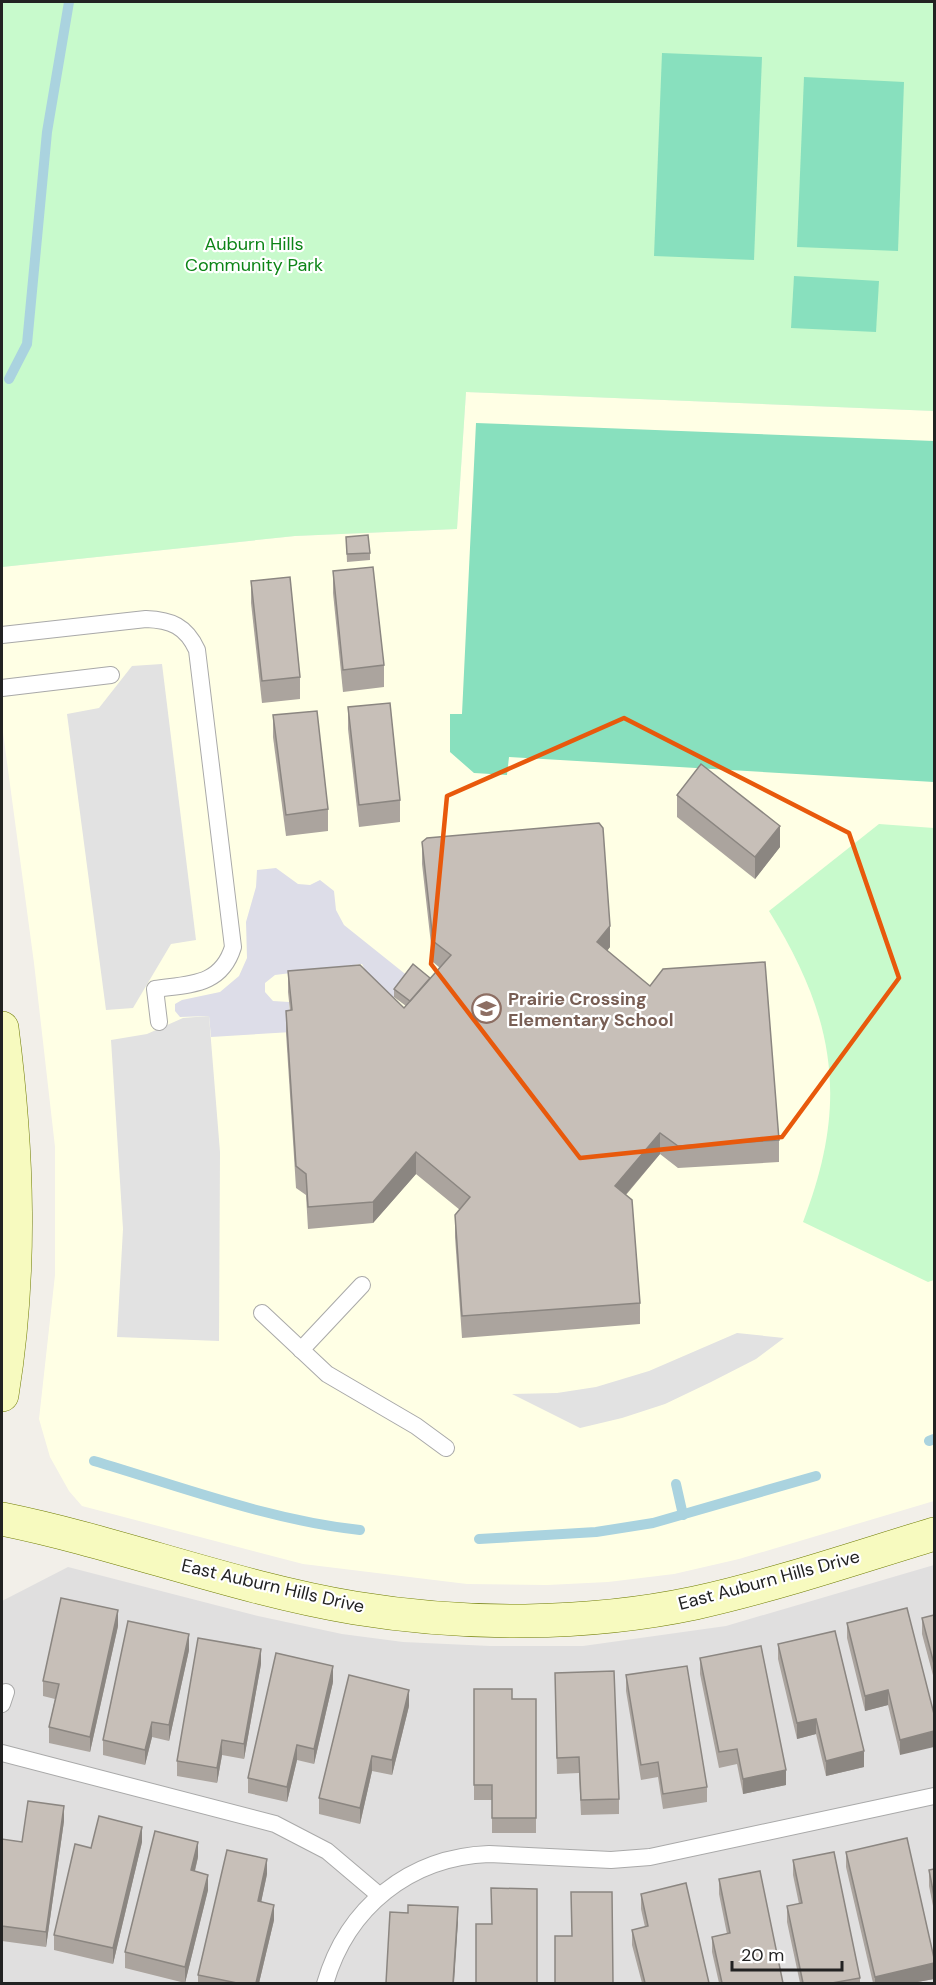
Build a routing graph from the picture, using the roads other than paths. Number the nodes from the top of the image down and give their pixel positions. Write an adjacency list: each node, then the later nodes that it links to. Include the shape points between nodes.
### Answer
1 (2, 635): 4 (lane, via 165,620 182,627 197,650 233,947 228,963 217,974 201,982 155,989)
2 (111, 675): 3 (lane)
3 (2, 688)
4 (159, 1022)
5 (2, 1028): 9 (street, via 15,1145 17,1227)
6 (362, 1285): 8 (lane)
7 (262, 1313): 8 (lane)
8 (301, 1350): 10 (lane, via 327,1374)
9 (2, 1395)
10 (446, 1448)
11 (2, 1519): 12 (street, East Auburn Hills Drive, via 298,1596 356,1608 465,1618 553,1619 693,1603)
12 (934, 1534)
13 (2, 1753): 15 (lane, via 275,1824 327,1851)
14 (934, 1796): 15 (lane, via 650,1857 611,1860 474,1855 417,1870)
15 (379, 1895): 16 (lane, via 343,1939)
16 (325, 1983)

